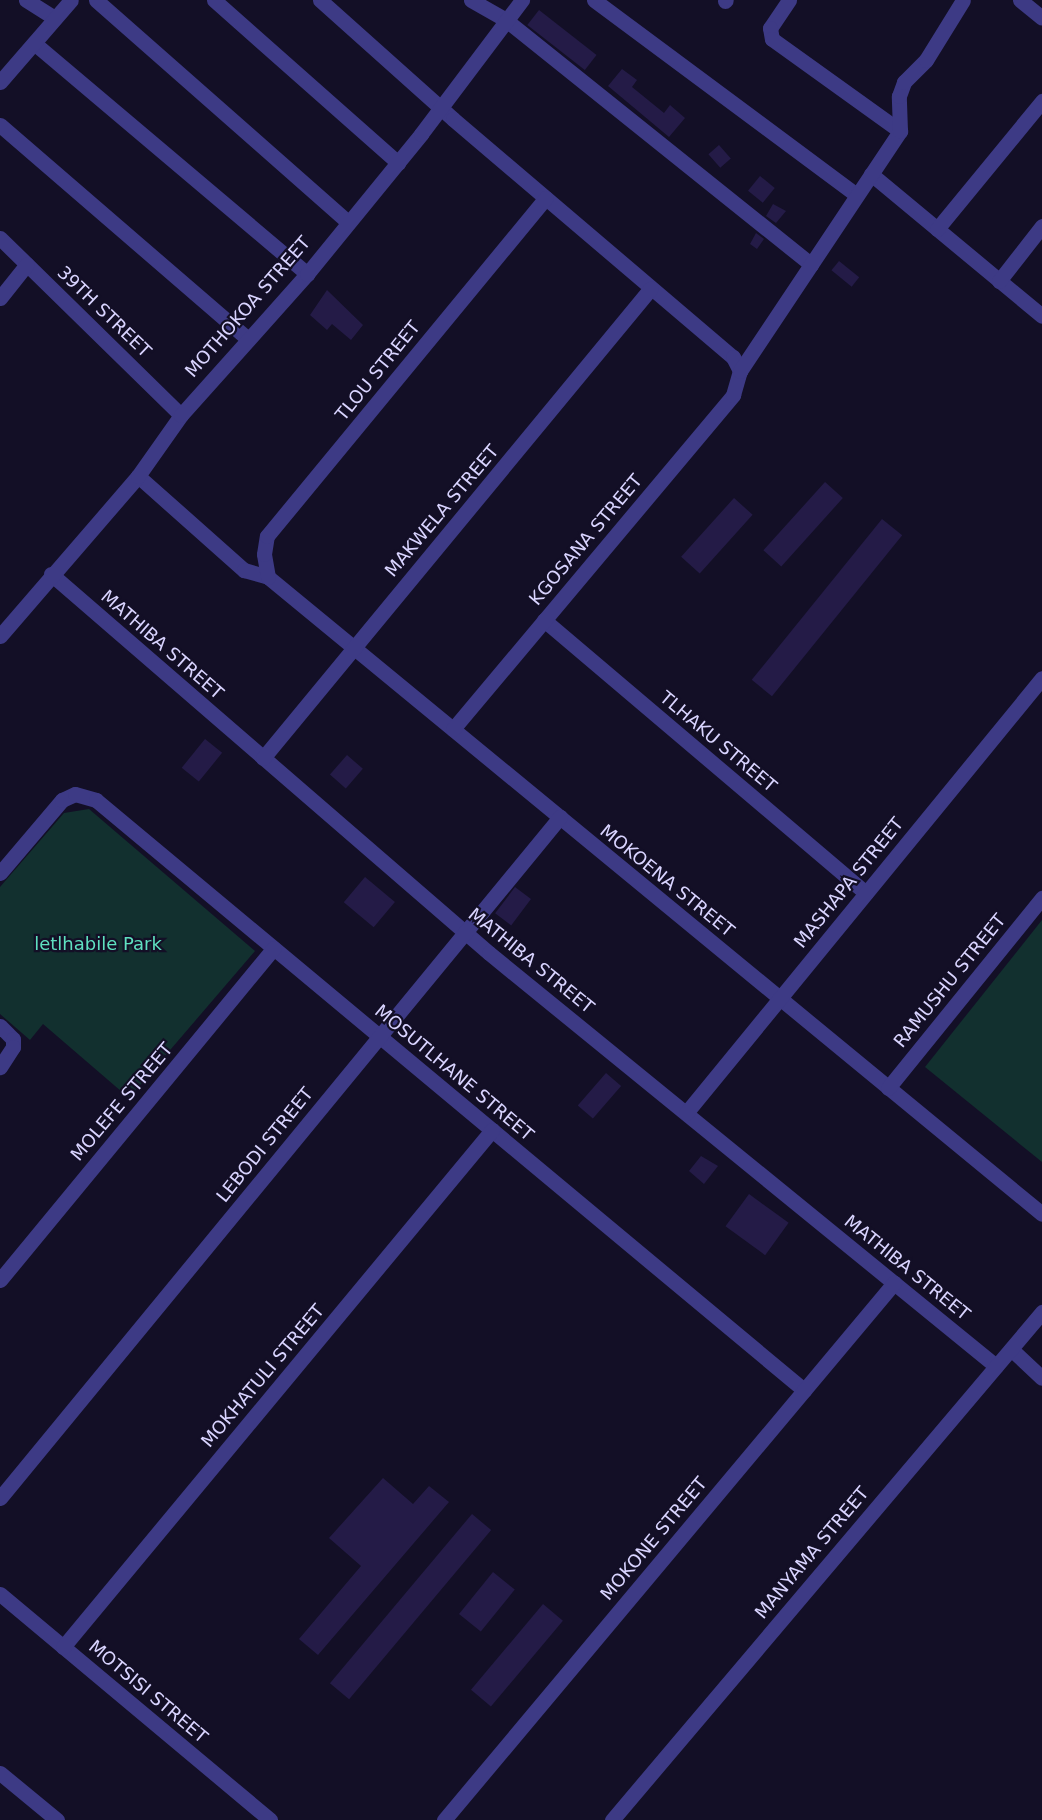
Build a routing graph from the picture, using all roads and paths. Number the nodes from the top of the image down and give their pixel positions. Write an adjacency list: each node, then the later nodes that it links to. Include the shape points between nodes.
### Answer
1 (26, 0): 13 (street)
2 (71, 0): 13 (street)
3 (96, 0): 26 (street)
4 (214, 0): 22 (street)
5 (320, 0): 19 (street)
6 (471, 0): 15 (street)
7 (522, 0): 15 (street, MOTHOKOA STREET)
8 (594, 0): 12 (street)
9 (789, 0): 21 (street, via 770,28 772,39)
10 (963, 0): 21 (street, via 926,60 904,82 899,96)
11 (1020, 0): 14 (street)
12 (614, 6): 24 (street)
13 (55, 18): 16 (street)
14 (1042, 18)
15 (506, 20): 19 (street, MOTHOKOA STREET); 31 (street)
16 (34, 43): 17 (street); 32 (street)
17 (0, 82)
18 (1042, 101): 28 (street)
19 (442, 106): 22 (street, MOTHOKOA STREET); 25 (street)
20 (0, 125): 37 (street)
21 (900, 131): 23 (street, KGOSANA STREET)
22 (398, 163): 26 (street, MOTHOKOA STREET)
23 (871, 174): 24 (street, KGOSANA STREET); 28 (street)
24 (857, 195): 31 (street, KGOSANA STREET)
25 (546, 198): 34 (street); 42 (street, TLOU STREET, via 267,536 264,554)
26 (348, 222): 32 (street, MOTHOKOA STREET)
27 (1042, 226): 33 (street)
28 (937, 229): 33 (street)
29 (0, 238): 30 (street, 39TH STREET)
30 (27, 264): 35 (street); 39 (street, 39TH STREET)
31 (811, 264): 38 (street, KGOSANA STREET)
32 (307, 274): 37 (street, MOTHOKOA STREET)
33 (999, 281): 36 (street)
34 (651, 288): 38 (street, via 733,357); 45 (street, MAKWELA STREET)
35 (0, 298)
36 (1042, 316)
37 (247, 338): 39 (street, MOTHOKOA STREET)
38 (740, 371): 43 (street, KGOSANA STREET, via 733,395)
39 (181, 414): 40 (street, MOTHOKOA STREET)
40 (138, 476): 41 (street, MOTHOKOA STREET); 42 (street, MOKOENA STREET, via 244,570)
41 (51, 574): 44 (street, MOTHOKOA STREET); 48 (street, MATHIBA STREET)
42 (268, 577): 45 (street, MOKOENA STREET)
43 (544, 620): 47 (street, KGOSANA STREET); 51 (street, TLHAKU STREET)
44 (0, 636)
45 (354, 648): 47 (street, MOKOENA STREET); 48 (street, MAKWELA STREET)
46 (1042, 678): 51 (street, MASHAPA STREET)
47 (453, 729): 49 (street, MOKOENA STREET)
48 (263, 758): 53 (street, MATHIBA STREET)
49 (560, 817): 53 (street, LEBODI STREET); 55 (street, MOKOENA STREET)
50 (0, 873): 54 (street, MOSUTLHANE STREET, via 62,800 75,794 96,800)
51 (866, 893): 55 (street, MASHAPA STREET)
52 (1042, 898): 59 (street, RAMUSHU STREET)
53 (465, 933): 57 (street, LEBODI STREET); 60 (street, MATHIBA STREET)
54 (274, 948): 57 (street, MOSUTLHANE STREET); 63 (street, MOLEFE STREET)
55 (780, 998): 59 (street, MOKOENA STREET); 60 (street, MASHAPA STREET)
56 (0, 1026): 58 (street, via 13,1039 9,1057)
57 (380, 1036): 61 (street, MOSUTLHANE STREET); 70 (street, LEBODI STREET)
58 (0, 1067)
59 (888, 1088): 62 (street, MOKOENA STREET)
60 (686, 1113): 64 (street, MATHIBA STREET)
61 (492, 1130): 69 (street, MOSUTLHANE STREET); 72 (street, MOKHATULI STREET)
62 (1042, 1214)
63 (0, 1280)
64 (894, 1283): 67 (street, MATHIBA STREET); 69 (street, MOKONE STREET)
65 (1042, 1312): 66 (street, MANYAMA STREET)
66 (1011, 1349): 67 (street, MANYAMA STREET); 68 (street)
67 (996, 1366): 77 (street, MANYAMA STREET)
68 (1040, 1376)
69 (804, 1390): 76 (street, MOKONE STREET)
70 (0, 1498)
71 (0, 1594): 72 (street, MOTSISI STREET)
72 (63, 1647): 75 (street, MOTSISI STREET)
73 (0, 1773): 74 (street)
74 (57, 1820)
75 (270, 1820)
76 (444, 1820)
77 (612, 1820)

